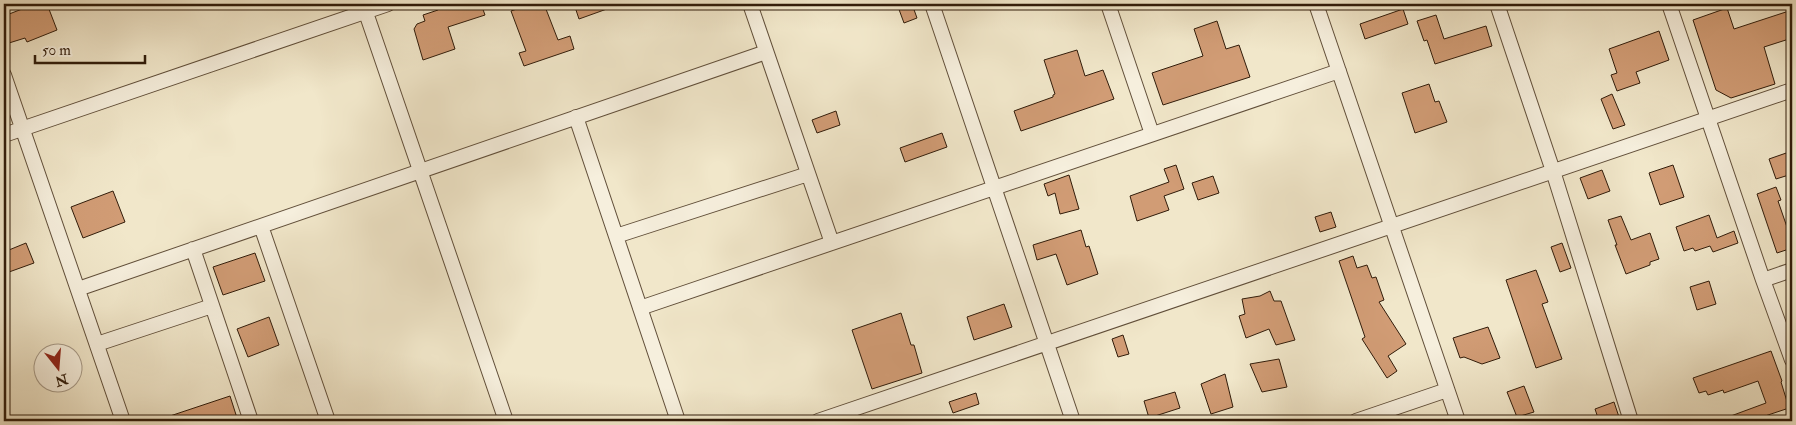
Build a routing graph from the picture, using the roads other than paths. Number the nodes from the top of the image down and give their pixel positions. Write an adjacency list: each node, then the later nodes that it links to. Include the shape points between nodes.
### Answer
1 (388, 4): 8 (street)
2 (750, 4): 9 (street)
3 (932, 4): 21 (street)
4 (1108, 4): 16 (street)
5 (1316, 4): 10 (street)
6 (1496, 4): 19 (street)
7 (1669, 4): 14 (street)
8 (365, 8): 15 (street); 18 (street)
9 (766, 52): 13 (street); 20 (street)
10 (1339, 70): 16 (street); 23 (street)
11 (4, 75): 15 (street)
12 (1792, 90): 14 (street)
13 (576, 117): 18 (street); 24 (street)
14 (1708, 119): 19 (street); 28 (street)
15 (22, 129): 17 (street); 29 (street)
16 (1152, 134): 21 (street)
17 (4, 135)
18 (420, 171): 22 (street); 39 (street)
19 (1553, 171): 23 (street); 45 (street)
20 (808, 174): 24 (street); 25 (street)
21 (994, 188): 25 (street); 33 (street)
22 (261, 226): 26 (street); 36 (street)
23 (1392, 226): 33 (street); 35 (street)
24 (616, 236): 31 (street)
25 (832, 243): 31 (street)
26 (193, 249): 29 (street); 30 (street)
27 (1792, 270): 28 (street)
28 (1763, 280): 34 (street)
29 (78, 289): 32 (street)
30 (212, 306): 32 (street); 38 (street)
31 (640, 308): 40 (street)
32 (96, 344): 37 (street)
33 (1047, 344): 41 (street); 42 (street)
34 (1792, 360)
35 (1447, 390): 43 (street); 44 (street)
36 (324, 420)
37 (123, 421)
38 (252, 421)
39 (506, 421)
40 (678, 421)
41 (818, 421)
42 (1073, 421)
43 (1356, 421)
44 (1458, 421)
45 (1631, 421)

